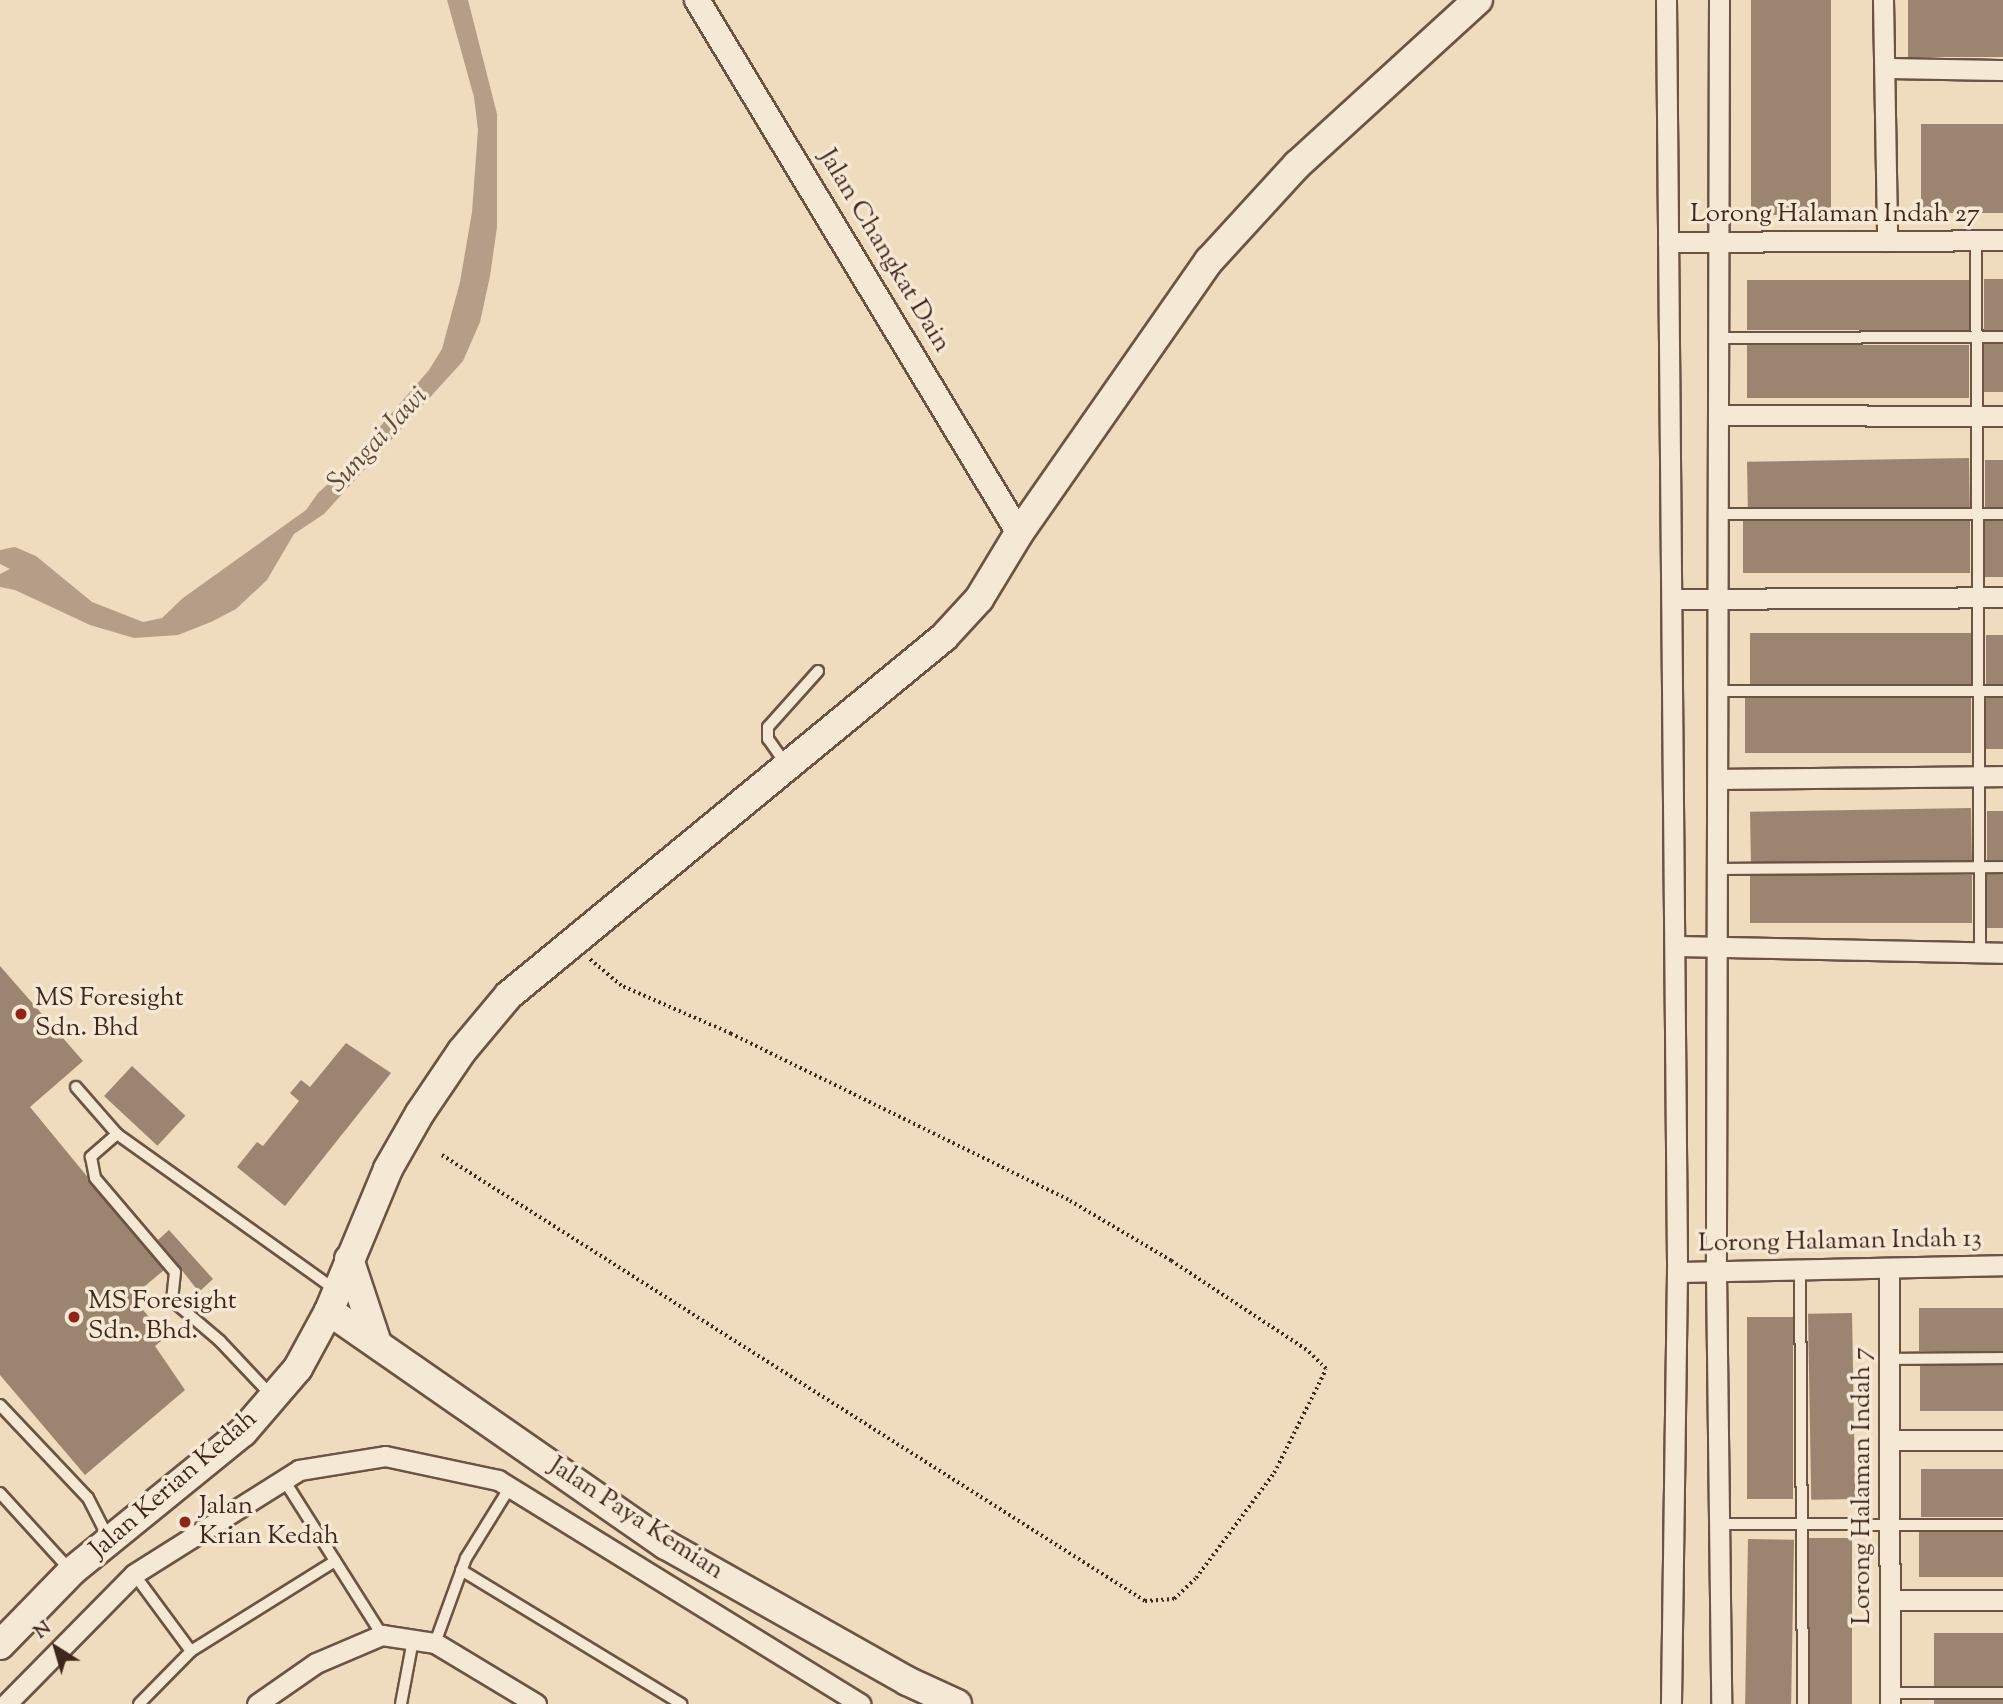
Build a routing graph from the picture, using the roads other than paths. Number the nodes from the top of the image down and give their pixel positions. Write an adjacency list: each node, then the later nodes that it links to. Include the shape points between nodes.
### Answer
1 (697, 0): 22 (street, Jalan Changkat Dain)
2 (1478, 0): 22 (main road, Jalan Kerian Kedah, via 1297,165 1217,252)
3 (1666, 0): 11 (street)
4 (1719, 0): 12 (street)
5 (1883, 0): 6 (street)
6 (1885, 68): 7 (street); 10 (street)
7 (2003, 70)
8 (1976, 240): 9 (street, Lorong Halaman Indah 27); 10 (street, Lorong Halaman Indah 27); 13 (lane)
9 (2003, 240)
10 (1888, 241): 12 (street, Lorong Halaman Indah 27)
11 (1668, 242): 12 (street, Lorong Halaman Indah 27); 26 (street)
12 (1720, 242): 15 (street)
13 (1977, 337): 14 (lane); 15 (lane); 17 (lane)
14 (2003, 337)
15 (1720, 338): 16 (street)
16 (1720, 415): 17 (street); 19 (street)
17 (1977, 416): 18 (street); 20 (lane)
18 (2003, 416)
19 (1720, 514): 20 (lane); 25 (street)
20 (1978, 514): 21 (lane); 23 (lane)
21 (2003, 514)
22 (1019, 533): 31 (main road, Jalan Kerian Kedah, via 979,599 944,637)
23 (1978, 597): 24 (street); 25 (street); 29 (lane)
24 (2003, 597)
25 (1720, 598): 26 (street); 28 (street)
26 (1671, 599): 38 (street)
27 (818, 671): 31 (lane, via 768,727 768,739)
28 (1720, 691): 29 (lane); 34 (street)
29 (1979, 691): 30 (lane); 33 (lane)
30 (2003, 691)
31 (787, 766): 44 (main road, Jalan Kerian Kedah, via 509,995 462,1051 388,1169)
32 (2003, 776): 33 (street)
33 (1979, 777): 34 (street); 35 (lane)
34 (1721, 779): 37 (street)
35 (1980, 867): 36 (lane); 37 (lane); 40 (lane)
36 (2003, 867)
37 (1721, 869): 39 (street)
38 (1675, 946): 39 (street); 49 (street)
39 (1720, 948): 40 (street); 48 (street)
40 (1980, 953): 41 (street)
41 (2003, 953)
42 (76, 1087): 43 (lane)
43 (117, 1134): 50 (lane); 54 (lane, via 91,1157 95,1178 175,1272 172,1300 220,1341)
44 (349, 1259): 50 (main road, Jalan Kerian Kedah); 51 (main road)
45 (2003, 1265): 46 (street, Lorong Halaman Indah 13)
46 (1889, 1268): 47 (street, Lorong Halaman Indah 13); 53 (street, Lorong Halaman Indah 7)
47 (1800, 1269): 48 (street, Lorong Halaman Indah 13); 62 (lane)
48 (1716, 1271): 49 (street, Lorong Halaman Indah 13); 61 (street)
49 (1677, 1272): 87 (street)
50 (333, 1301): 51 (main road, Jalan Paya Kemian); 54 (main road, Jalan Kerian Kedah, via 298,1368)
51 (376, 1340): 86 (main road, Jalan Paya Kemian, via 666,1545 907,1681)
52 (2003, 1358): 53 (lane)
53 (1890, 1359): 56 (street, Lorong Halaman Indah 7)
54 (273, 1397): 65 (main road, Jalan Kerian Kedah, via 243,1432)
55 (0, 1405): 65 (lane, via 88,1498)
56 (1890, 1440): 57 (street); 63 (street, Lorong Halaman Indah 7)
57 (2003, 1440)
58 (284, 1480): 59 (street, via 299,1470 385,1456 498,1480); 66 (lane); 69 (street)
59 (510, 1487): 67 (lane); 85 (street)
60 (0, 1493): 68 (lane)
61 (1719, 1524): 62 (lane); 88 (street)
62 (1801, 1524): 63 (lane); 89 (lane)
63 (1889, 1525): 64 (lane); 70 (street, Lorong Halaman Indah 7)
64 (2003, 1525)
65 (109, 1541): 68 (main road, Jalan Kerian Kedah)
66 (335, 1561): 72 (lane); 76 (lane)
67 (461, 1570): 74 (lane); 84 (lane)
68 (72, 1571): 75 (main road, Jalan Kerian Kedah)
69 (134, 1574): 76 (lane); 79 (street)
70 (1890, 1600): 71 (street); 78 (street, Lorong Halaman Indah 7)
71 (2003, 1600)
72 (382, 1635): 73 (street); 81 (street, via 316,1663)
73 (413, 1640): 74 (street); 82 (lane)
74 (436, 1643): 83 (street)
75 (0, 1645)
76 (191, 1651): 80 (lane)
77 (2003, 1693): 78 (lane)
78 (1890, 1698)
79 (6, 1704)
80 (139, 1704)
81 (257, 1704)
82 (401, 1704)
83 (536, 1704)
84 (681, 1704)
85 (860, 1704)
86 (957, 1704)
87 (1671, 1704)
88 (1721, 1704)
89 (1803, 1704)

